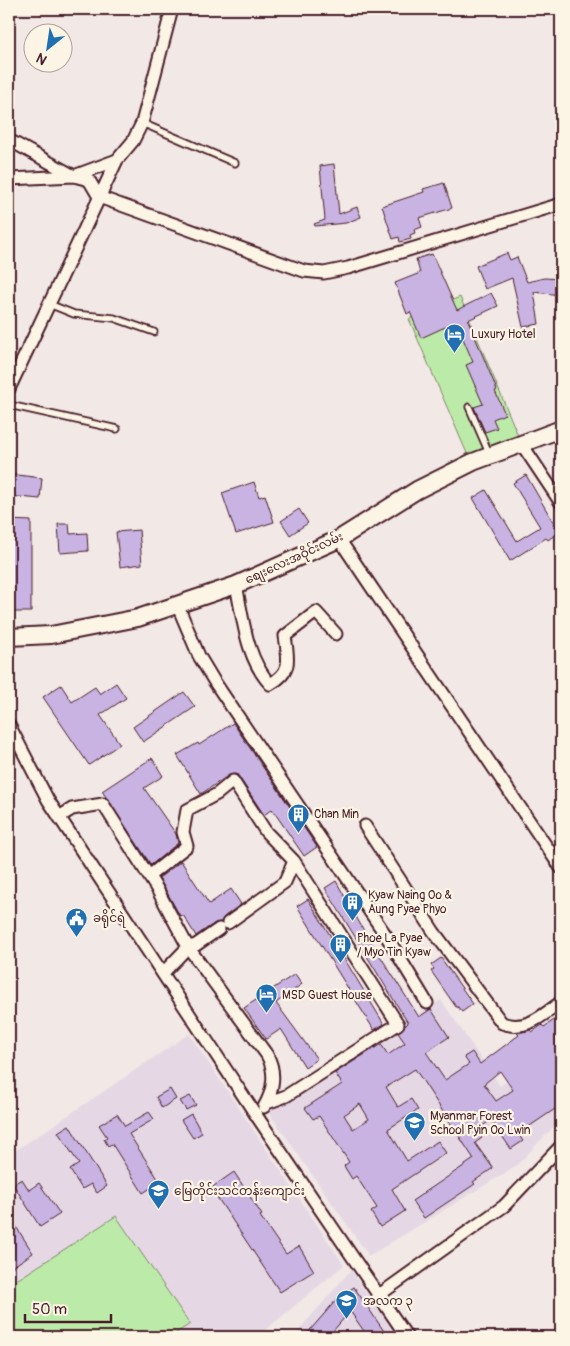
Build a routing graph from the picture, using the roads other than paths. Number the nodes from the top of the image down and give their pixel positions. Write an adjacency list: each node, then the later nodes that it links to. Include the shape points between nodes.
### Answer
1 (172, 9): 2 (street)
2 (142, 123): 4 (street, via 133,141); 5 (lane)
3 (9, 140): 6 (street)
4 (117, 160): 6 (street); 8 (street)
5 (236, 163)
6 (74, 176): 7 (street); 8 (street, via 89,180)
7 (9, 180)
8 (99, 197): 9 (street, via 304,271 324,273); 10 (street)
9 (561, 204)
10 (49, 304): 11 (lane, via 74,314 114,318); 12 (street)
11 (154, 332)
12 (9, 389)
13 (9, 405): 16 (lane)
14 (469, 407): 18 (lane)
15 (561, 429): 17 (street, စျေးလေးအဝိုင်းလမ်း)
16 (117, 430)
17 (521, 443): 18 (street, စျေးလေးအဝိုင်းလမ်း); 19 (street)
18 (490, 455): 20 (street, စျေးလေးအဝိုင်းလမ်း, via 417,490)
19 (561, 503)
20 (339, 539): 21 (street, စျေးလေးအဝိုင်းလမ်း); 29 (street)
21 (236, 584): 22 (street, စျေးလေးအဝိုင်းလမ်း); 23 (street, via 251,652 261,675 270,684 280,679 289,663 285,636 316,612)
22 (177, 604): 24 (street, စျေးလေးအဝိုင်းလမ်း, via 138,618 86,629); 34 (street, via 199,656 214,681 387,937)
23 (336, 634)
24 (9, 637)
25 (9, 724): 26 (street)
26 (59, 817): 30 (street, via 72,810 103,804); 32 (street)
27 (365, 826): 33 (street, via 434,932 502,1023 511,1026 534,1022)
28 (294, 860): 30 (street, via 266,832 233,781 187,810 183,832 187,846); 31 (street, via 286,882 196,945); 35 (street, via 398,1024 286,1096)
29 (561, 868)
30 (149, 876): 31 (street)
31 (188, 947): 32 (street); 35 (street, via 268,1055 274,1068)
32 (162, 972): 36 (street)
33 (561, 1002)
34 (427, 1003)
35 (266, 1103): 36 (street)
36 (258, 1118): 38 (street)
37 (561, 1146): 38 (street, via 504,1206)
38 (378, 1295): 39 (street)
39 (407, 1337)

